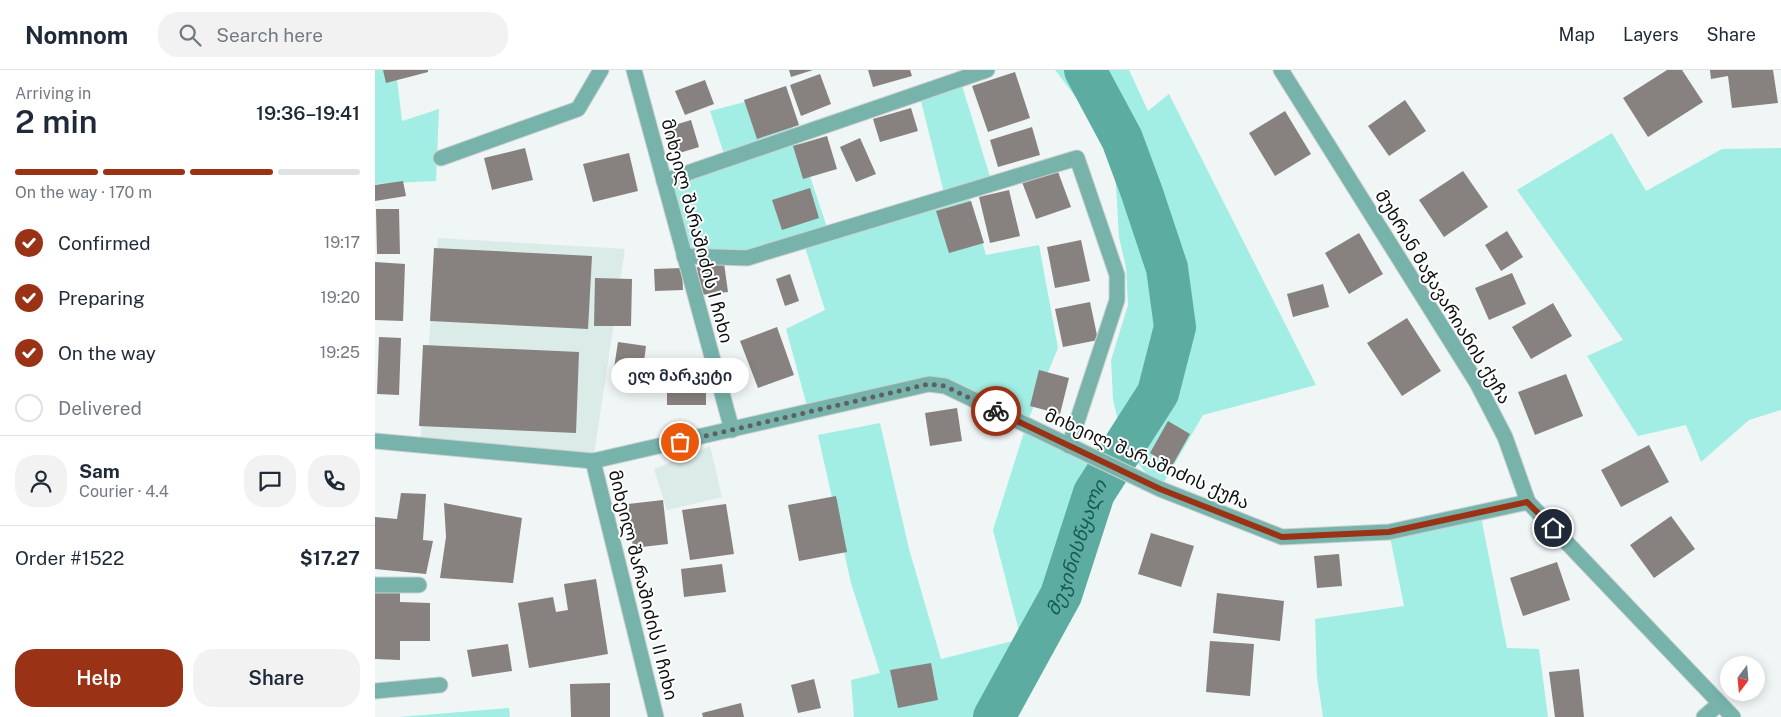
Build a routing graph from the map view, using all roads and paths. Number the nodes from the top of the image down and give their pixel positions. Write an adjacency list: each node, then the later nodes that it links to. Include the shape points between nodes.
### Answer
1 (601, 70): 5 (street, via 578,109)
2 (634, 70): 6 (street, მიხეილ შარაშიძის I ჩიხი)
3 (987, 70): 6 (street)
4 (1281, 70): 12 (street, მუხრან მაჭავარიანის ქუჩა, via 1477,383 1505,437)
5 (441, 158)
6 (664, 181): 7 (street, მიხეილ შარაშიძის I ჩიხი)
7 (684, 256): 8 (street, მიხეილ შარაშიძის I ჩიხი); 10 (street, via 747,258 1077,158 1117,275 1117,300)
8 (732, 430): 10 (street, მიხეილ შარაშიძის ქუჩა, via 929,384 945,386); 11 (street, მიხეილ შარაშიძის ქუჩა)
9 (375, 441): 11 (street, მიხეილ შარაშიძის ქუჩა)
10 (1069, 446): 12 (street, მიხეილ შარაშიძის ქუჩა, via 1160,489 1282,537 1389,532)
11 (593, 461): 18 (street, მიხეილ შარაშიძის II ჩიხი)
12 (1527, 502): 17 (street, მუხრან მაჭავარიანის ქუჩა)
13 (375, 585): 14 (street)
14 (419, 585)
15 (439, 685): 16 (street)
16 (375, 691)
17 (1719, 704): 19 (street); 20 (street, მუხრან მაჭავარიანის ქუჩა)
18 (656, 717)
19 (1704, 717)
20 (1733, 717)

